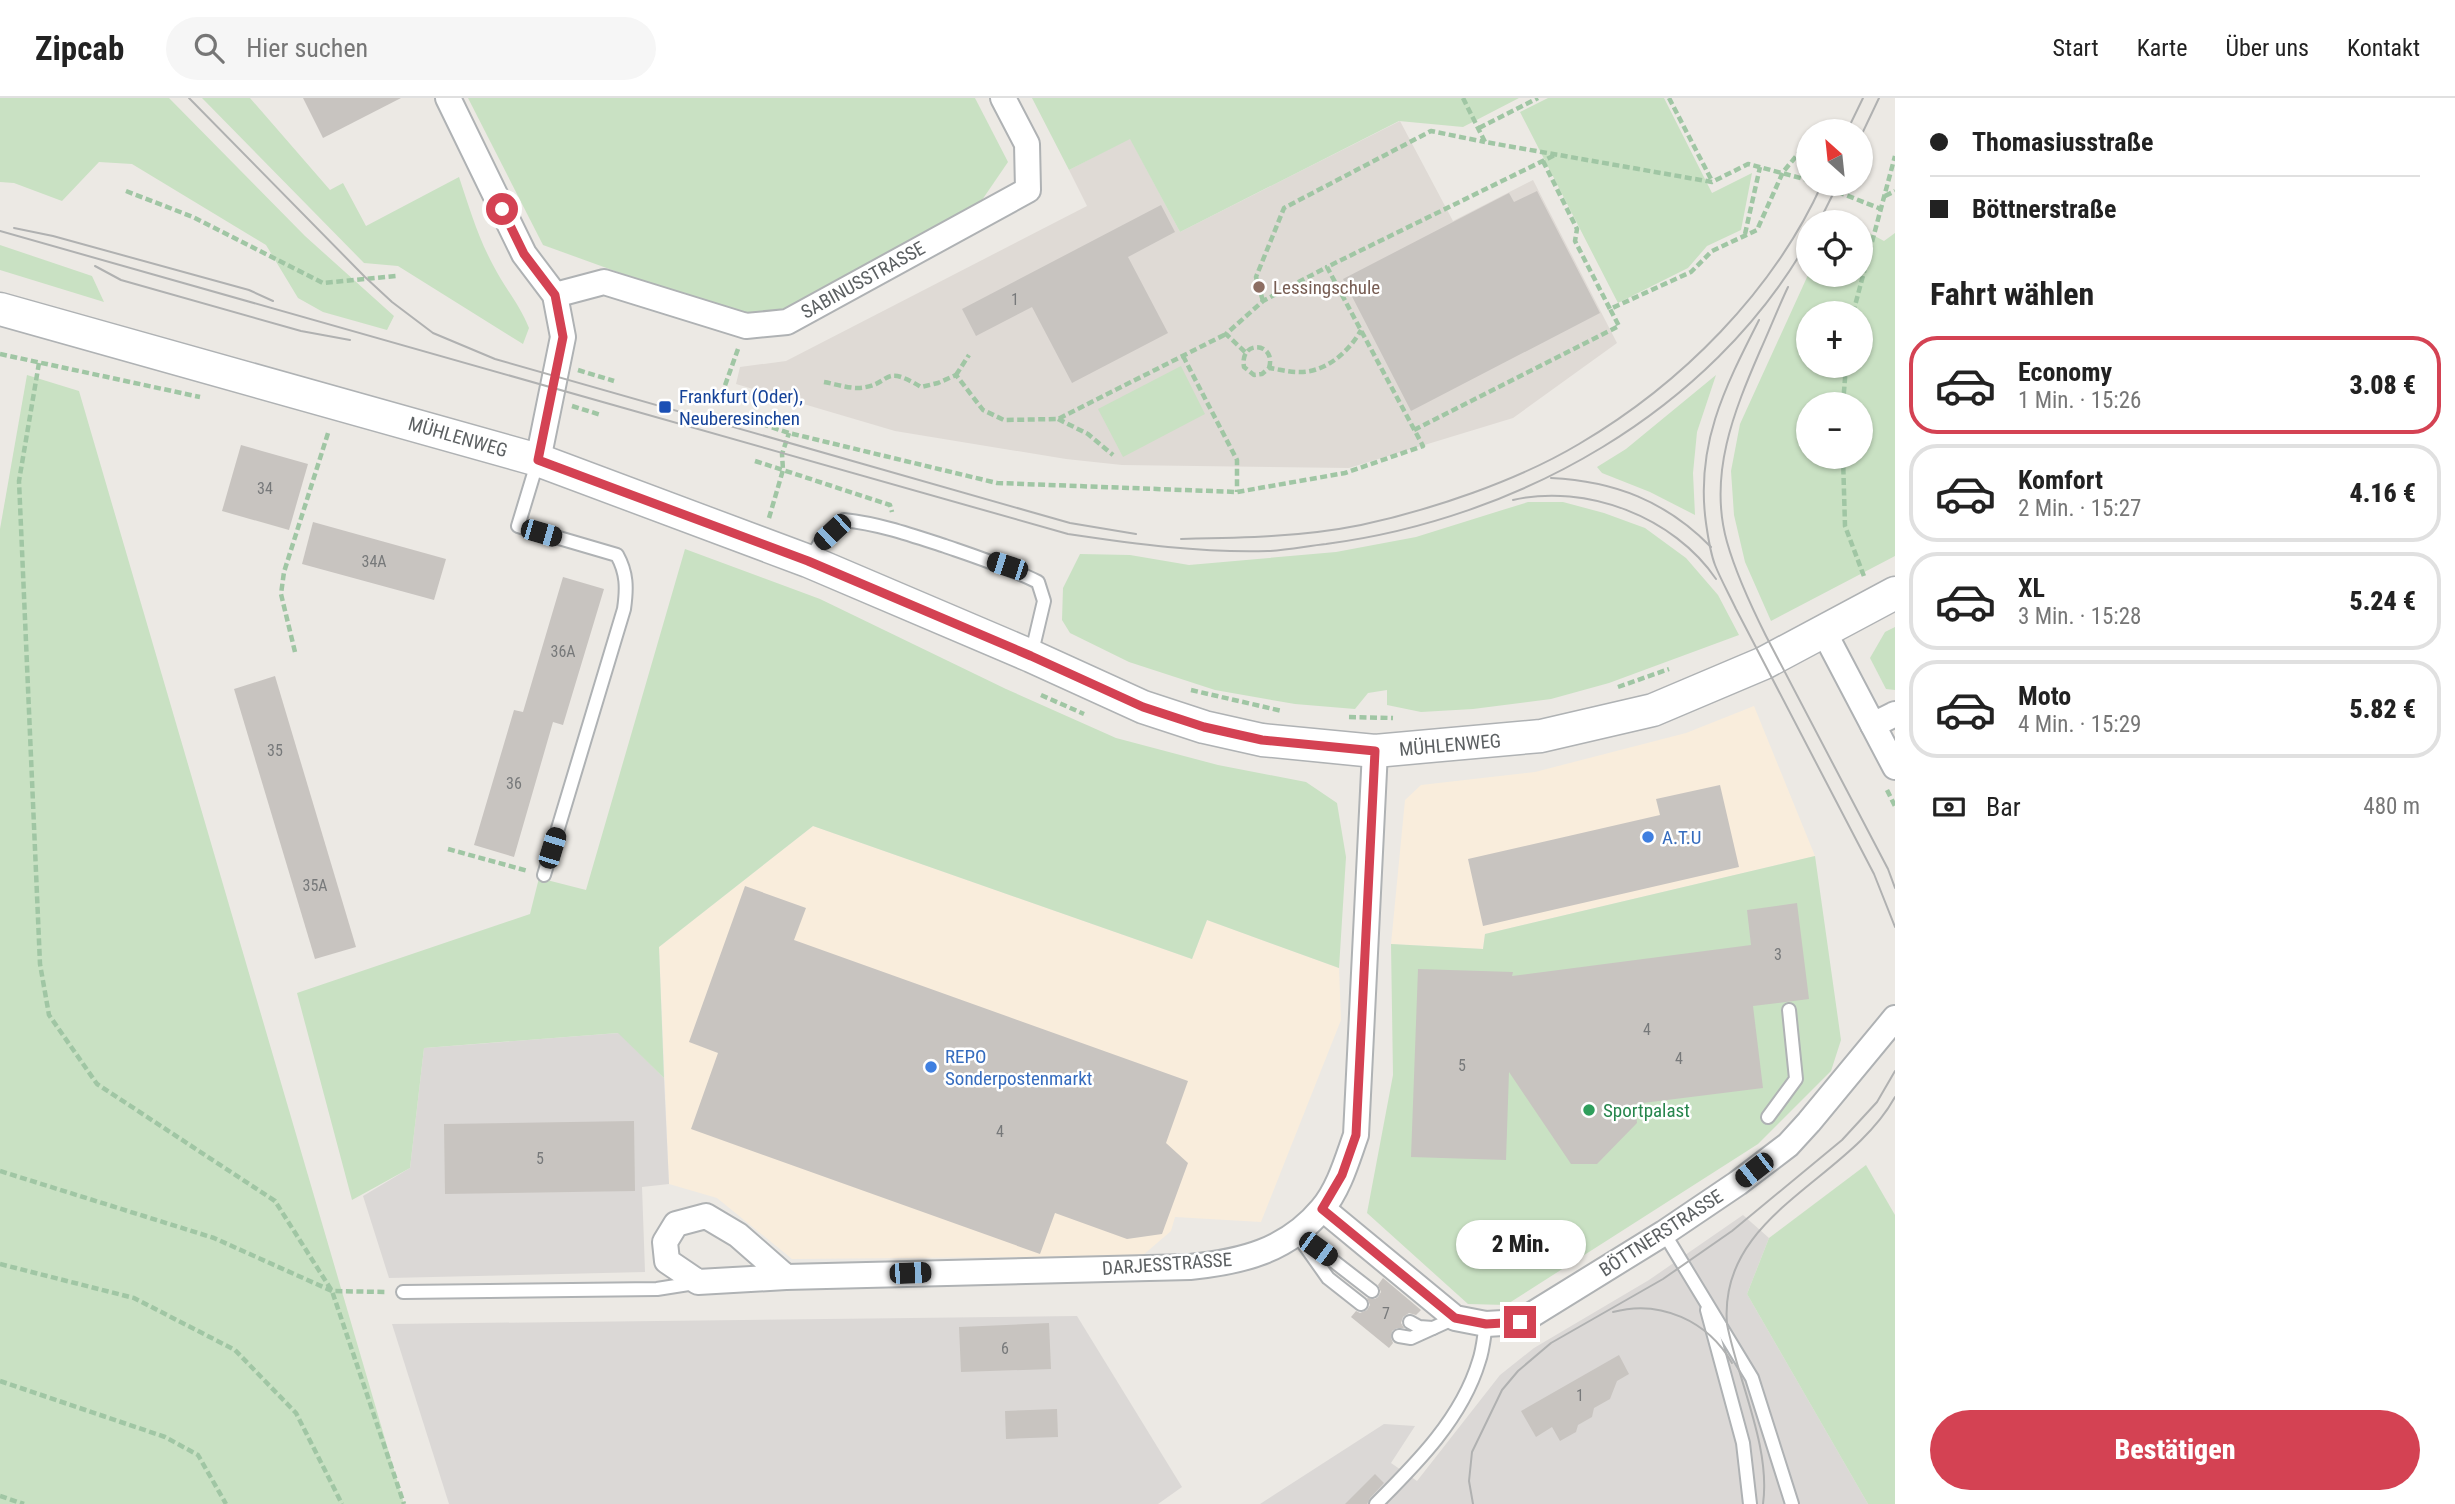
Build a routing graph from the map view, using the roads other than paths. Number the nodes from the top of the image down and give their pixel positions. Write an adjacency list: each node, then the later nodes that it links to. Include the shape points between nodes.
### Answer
1 (448, 98): 3 (street, via 524,254)
2 (1003, 98): 3 (street, SABINUSSTRASSE, via 1027,144 1028,190 787,322 746,326 604,282)
3 (555, 295): 5 (street, via 563,337)
4 (0, 309): 5 (street, MÜHLENWEG)
5 (538, 460): 6 (street, MÜHLENWEG); 14 (lane, via 518,526 617,555 627,584 624,609)
6 (808, 561): 9 (street, MÜHLENWEG); 9 (lane, via 844,520 896,529 1007,566 1038,582 1044,601)
7 (1881, 589): 8 (street, MÜHLENWEG)
8 (1823, 630): 11 (street); 12 (street, MÜHLENWEG, via 1764,663 1653,710 1541,736)
9 (1031, 656): 12 (street, MÜHLENWEG, via 1143,707 1204,727 1262,740)
10 (1895, 714): 11 (street)
11 (1873, 725): 13 (street)
12 (1375, 751): 18 (street, DARJESSTRASSE, via 1356,1135 1342,1175)
13 (1895, 767)
14 (544, 875)
15 (1789, 1010): 17 (lane, via 1796,1079)
16 (1895, 1018): 20 (street, BÖTTNERSTRASSE, via 1788,1145)
17 (1768, 1117)
18 (1322, 1209): 19 (street, DARJESSTRASSE); 27 (street, BÖTTNERSTRASSE)
19 (1296, 1233): 21 (street, DARJESSTRASSE, via 1262,1254 1190,1267); 23 (lane); 26 (lane, via 1328,1278)
20 (1664, 1233): 25 (lane); 29 (street, BÖTTNERSTRASSE, via 1520,1322)
21 (786, 1277): 22 (street, DARJESSTRASSE); 22 (street, via 738,1235 706,1216 676,1224 665,1242 667,1261)
22 (698, 1282): 24 (lane, via 657,1289)
23 (1372, 1291)
24 (402, 1292)
25 (1704, 1300): 33 (lane, via 1743,1443); 34 (lane, via 1752,1378)
26 (1361, 1304)
27 (1455, 1318): 29 (street, BÖTTNERSTRASSE); 30 (lane)
28 (1410, 1322): 30 (lane)
29 (1486, 1324): 32 (lane, via 1479,1361 1456,1414)
30 (1433, 1328): 31 (lane, via 1411,1338)
31 (1399, 1336)
32 (1376, 1504)
33 (1750, 1504)
34 (1793, 1504)

